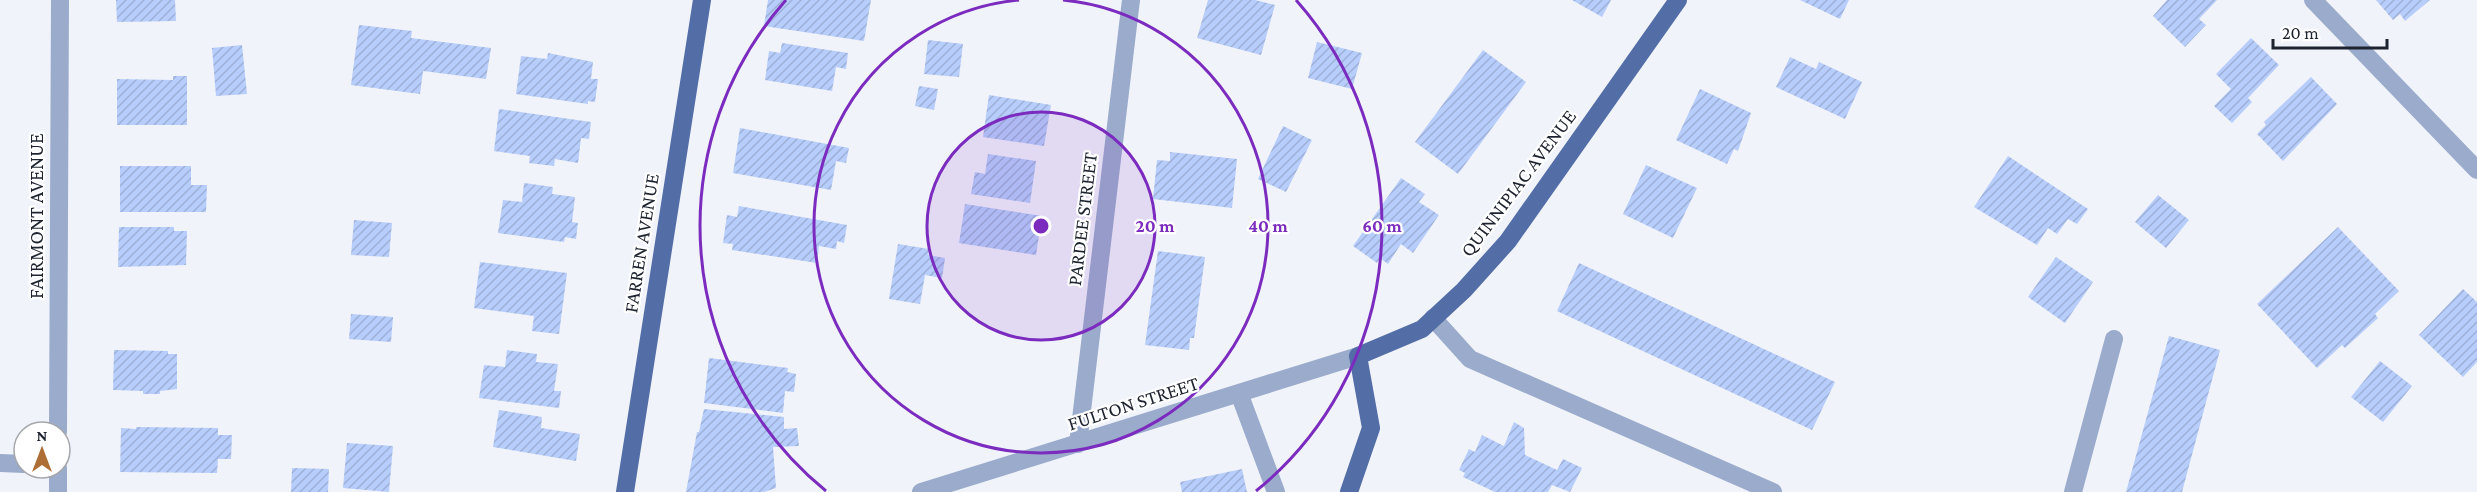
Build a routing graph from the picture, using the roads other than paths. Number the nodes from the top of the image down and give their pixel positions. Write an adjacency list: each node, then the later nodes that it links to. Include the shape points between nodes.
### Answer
1 (60, 0): 11 (street, FAIRMONT AVENUE)
2 (702, 0): 13 (main road, FARREN AVENUE)
3 (1131, 0): 12 (street, PARDEE STREET)
4 (1678, 0): 7 (main road, QUINNIPIAC AVENUE, via 1508,241)
5 (2313, 0): 6 (street)
6 (2477, 170)
7 (1433, 318): 9 (main road, QUINNIPIAC AVENUE, via 1422,329); 17 (street, via 1470,359)
8 (2114, 339): 18 (street)
9 (1358, 356): 10 (street, FULTON STREET); 16 (main road, via 1371,428)
10 (1239, 393): 12 (street, FULTON STREET); 15 (street)
11 (58, 420)
12 (1078, 444): 14 (street, FULTON STREET)
13 (625, 492)
14 (921, 492)
15 (1276, 492)
16 (1349, 492)
17 (1773, 492)
18 (2073, 492)

